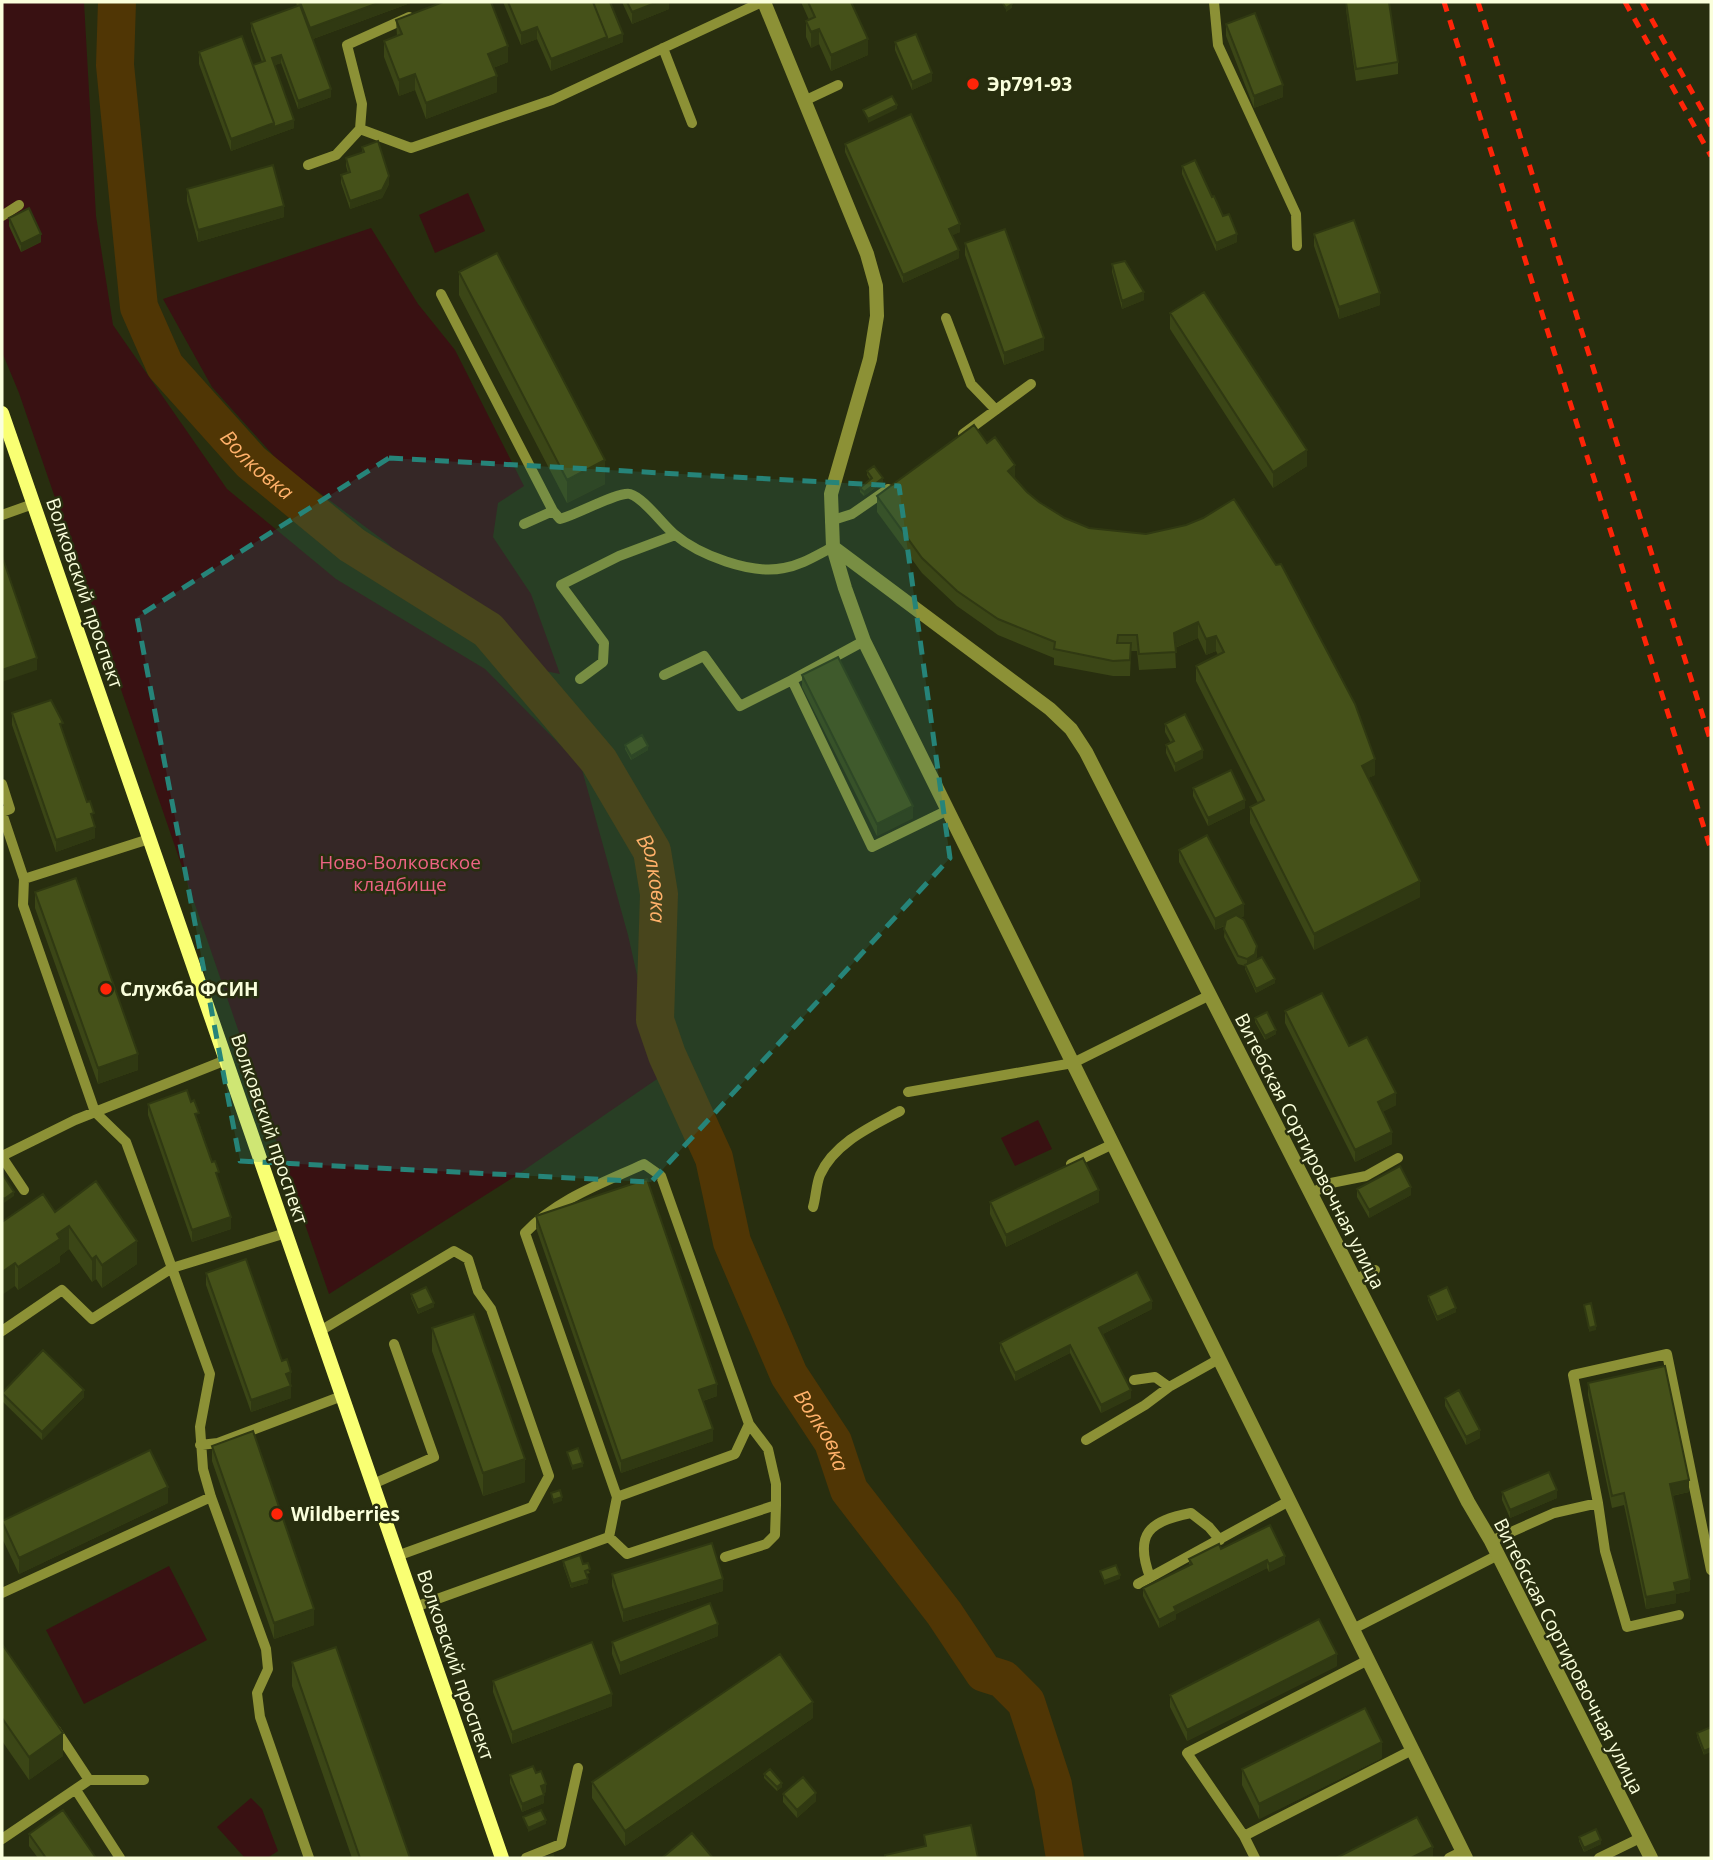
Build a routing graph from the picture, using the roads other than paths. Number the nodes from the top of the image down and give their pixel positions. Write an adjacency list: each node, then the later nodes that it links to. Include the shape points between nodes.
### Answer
1 (763, 2): 4 (lane); 6 (street)
2 (1214, 2): 12 (lane, via 1218,45 1296,214)
3 (423, 12): 8 (lane, via 346,45 362,104)
4 (663, 48): 7 (lane); 8 (lane, via 552,100 411,148)
5 (838, 85): 6 (lane)
6 (804, 101): 23 (street, via 876,286 870,359 831,494)
7 (692, 123)
8 (360, 130): 9 (lane, via 336,155)
9 (308, 165)
10 (19, 205): 11 (lane)
11 (2, 216)
12 (1297, 246)
13 (441, 294): 21 (lane)
14 (946, 318): 16 (lane, via 971,384)
15 (1031, 384): 16 (lane)
16 (996, 410): 18 (lane)
17 (2, 413): 20 (street, Волковский проспект)
18 (952, 442)
19 (898, 482): 23 (lane, via 852,514)
20 (33, 504): 22 (lane); 34 (street, Волковский проспект)
21 (554, 511): 24 (lane); 25 (lane, via 560,519 629,494)
22 (2, 515)
23 (830, 521): 26 (street)
24 (524, 524)
25 (675, 535): 26 (lane, via 715,558 759,569 782,569); 29 (lane, via 561,584 604,643 603,662)
26 (833, 547): 27 (street); 36 (street, Витебская Сортировочная улица, via 1050,709 1070,729)
27 (864, 641): 30 (lane); 32 (street)
28 (664, 675): 30 (lane, via 704,656 740,706)
29 (579, 679)
30 (792, 680): 32 (lane, via 872,847)
31 (2, 784): 33 (lane, via 10,809)
32 (948, 810): 38 (street)
33 (2, 813): 35 (lane)
34 (149, 839): 35 (lane); 37 (street, Волковский проспект)
35 (24, 879): 41 (lane, via 23,905)
36 (1210, 995): 38 (lane); 47 (street, Витебская Сортировочная улица)
37 (226, 1060): 41 (lane); 49 (street, Волковский проспект)
38 (1073, 1063): 39 (lane); 42 (street)
39 (908, 1091)
40 (900, 1111): 48 (lane, via 861,1132 834,1155 820,1175)
41 (95, 1112): 43 (lane); 50 (lane, via 126,1142)
42 (1113, 1144): 45 (lane); 56 (street)
43 (2, 1156): 46 (lane)
44 (1398, 1158): 47 (lane, via 1366,1176 1331,1183)
45 (1055, 1172)
46 (24, 1190)
47 (1310, 1194): 52 (street, Витебская Сортировочная улица)
48 (813, 1207)
49 (286, 1233): 50 (lane); 54 (street, Волковский проспект)
50 (172, 1268): 53 (lane, via 92,1319 62,1290); 62 (lane, via 210,1374)
51 (1375, 1269): 52 (lane)
52 (1354, 1280): 71 (street, Витебская Сортировочная улица)
53 (2, 1331)
54 (320, 1331): 59 (street, Волковский проспект); 73 (lane, via 453,1251 468,1259 478,1291 491,1309 549,1476 533,1507)
55 (394, 1344): 63 (lane, via 434,1457)
56 (1219, 1359): 58 (lane); 66 (street)
57 (1134, 1380): 58 (lane, via 1154,1377)
58 (1169, 1387): 61 (lane)
59 (342, 1396): 62 (lane, via 218,1443); 63 (street, Волковский проспект)
60 (749, 1424): 65 (lane, via 735,1454); 65 (lane, via 661,1176 644,1164 578,1195 525,1233); 68 (lane, via 768,1449)
61 (1086, 1440)
62 (200, 1445): 64 (lane)
63 (373, 1484): 73 (street, Волковский проспект)
64 (211, 1497): 78 (lane); 94 (lane, via 266,1648 268,1669 257,1693 260,1717)
65 (617, 1497): 69 (lane)
66 (1289, 1501): 70 (lane); 81 (street)
67 (1598, 1503): 71 (lane, via 1554,1513); 75 (lane, via 1573,1375 1667,1354); 80 (lane, via 1605,1551 1627,1627)
68 (776, 1505): 69 (lane, via 627,1554); 74 (lane, via 775,1535 766,1544)
69 (609, 1537): 79 (lane)
70 (1220, 1541): 76 (lane); 76 (lane, via 1191,1513 1151,1526 1143,1557)
71 (1491, 1541): 72 (street, Витебская Сортировочная улица)
72 (1498, 1555): 81 (lane); 90 (street, Витебская Сортировочная улица)
73 (397, 1556): 79 (street, Волковский проспект)
74 (725, 1557)
75 (1711, 1570)
76 (1150, 1577): 77 (lane)
77 (1138, 1584)
78 (2, 1593)
79 (415, 1606): 95 (street, Волковский проспект)
80 (1679, 1615)
81 (1353, 1629): 82 (street)
82 (1368, 1660): 84 (street); 89 (lane, via 1187,1753)
83 (49, 1720): 86 (lane)
84 (1412, 1750): 89 (lane); 92 (street)
85 (578, 1768): 96 (lane, via 561,1844)
86 (89, 1780): 87 (lane); 88 (lane)
87 (144, 1780)
88 (76, 1790): 91 (lane); 93 (lane)
89 (1244, 1836): 97 (lane)
90 (1640, 1838): 99 (lane); 100 (street, Витебская Сортировочная улица)
91 (2, 1839)
92 (1464, 1855): 98 (lane)
93 (120, 1858)
94 (309, 1858)
95 (502, 1858)
96 (526, 1858)
97 (1255, 1858)
98 (1449, 1858)
99 (1599, 1858)
100 (1651, 1858)

